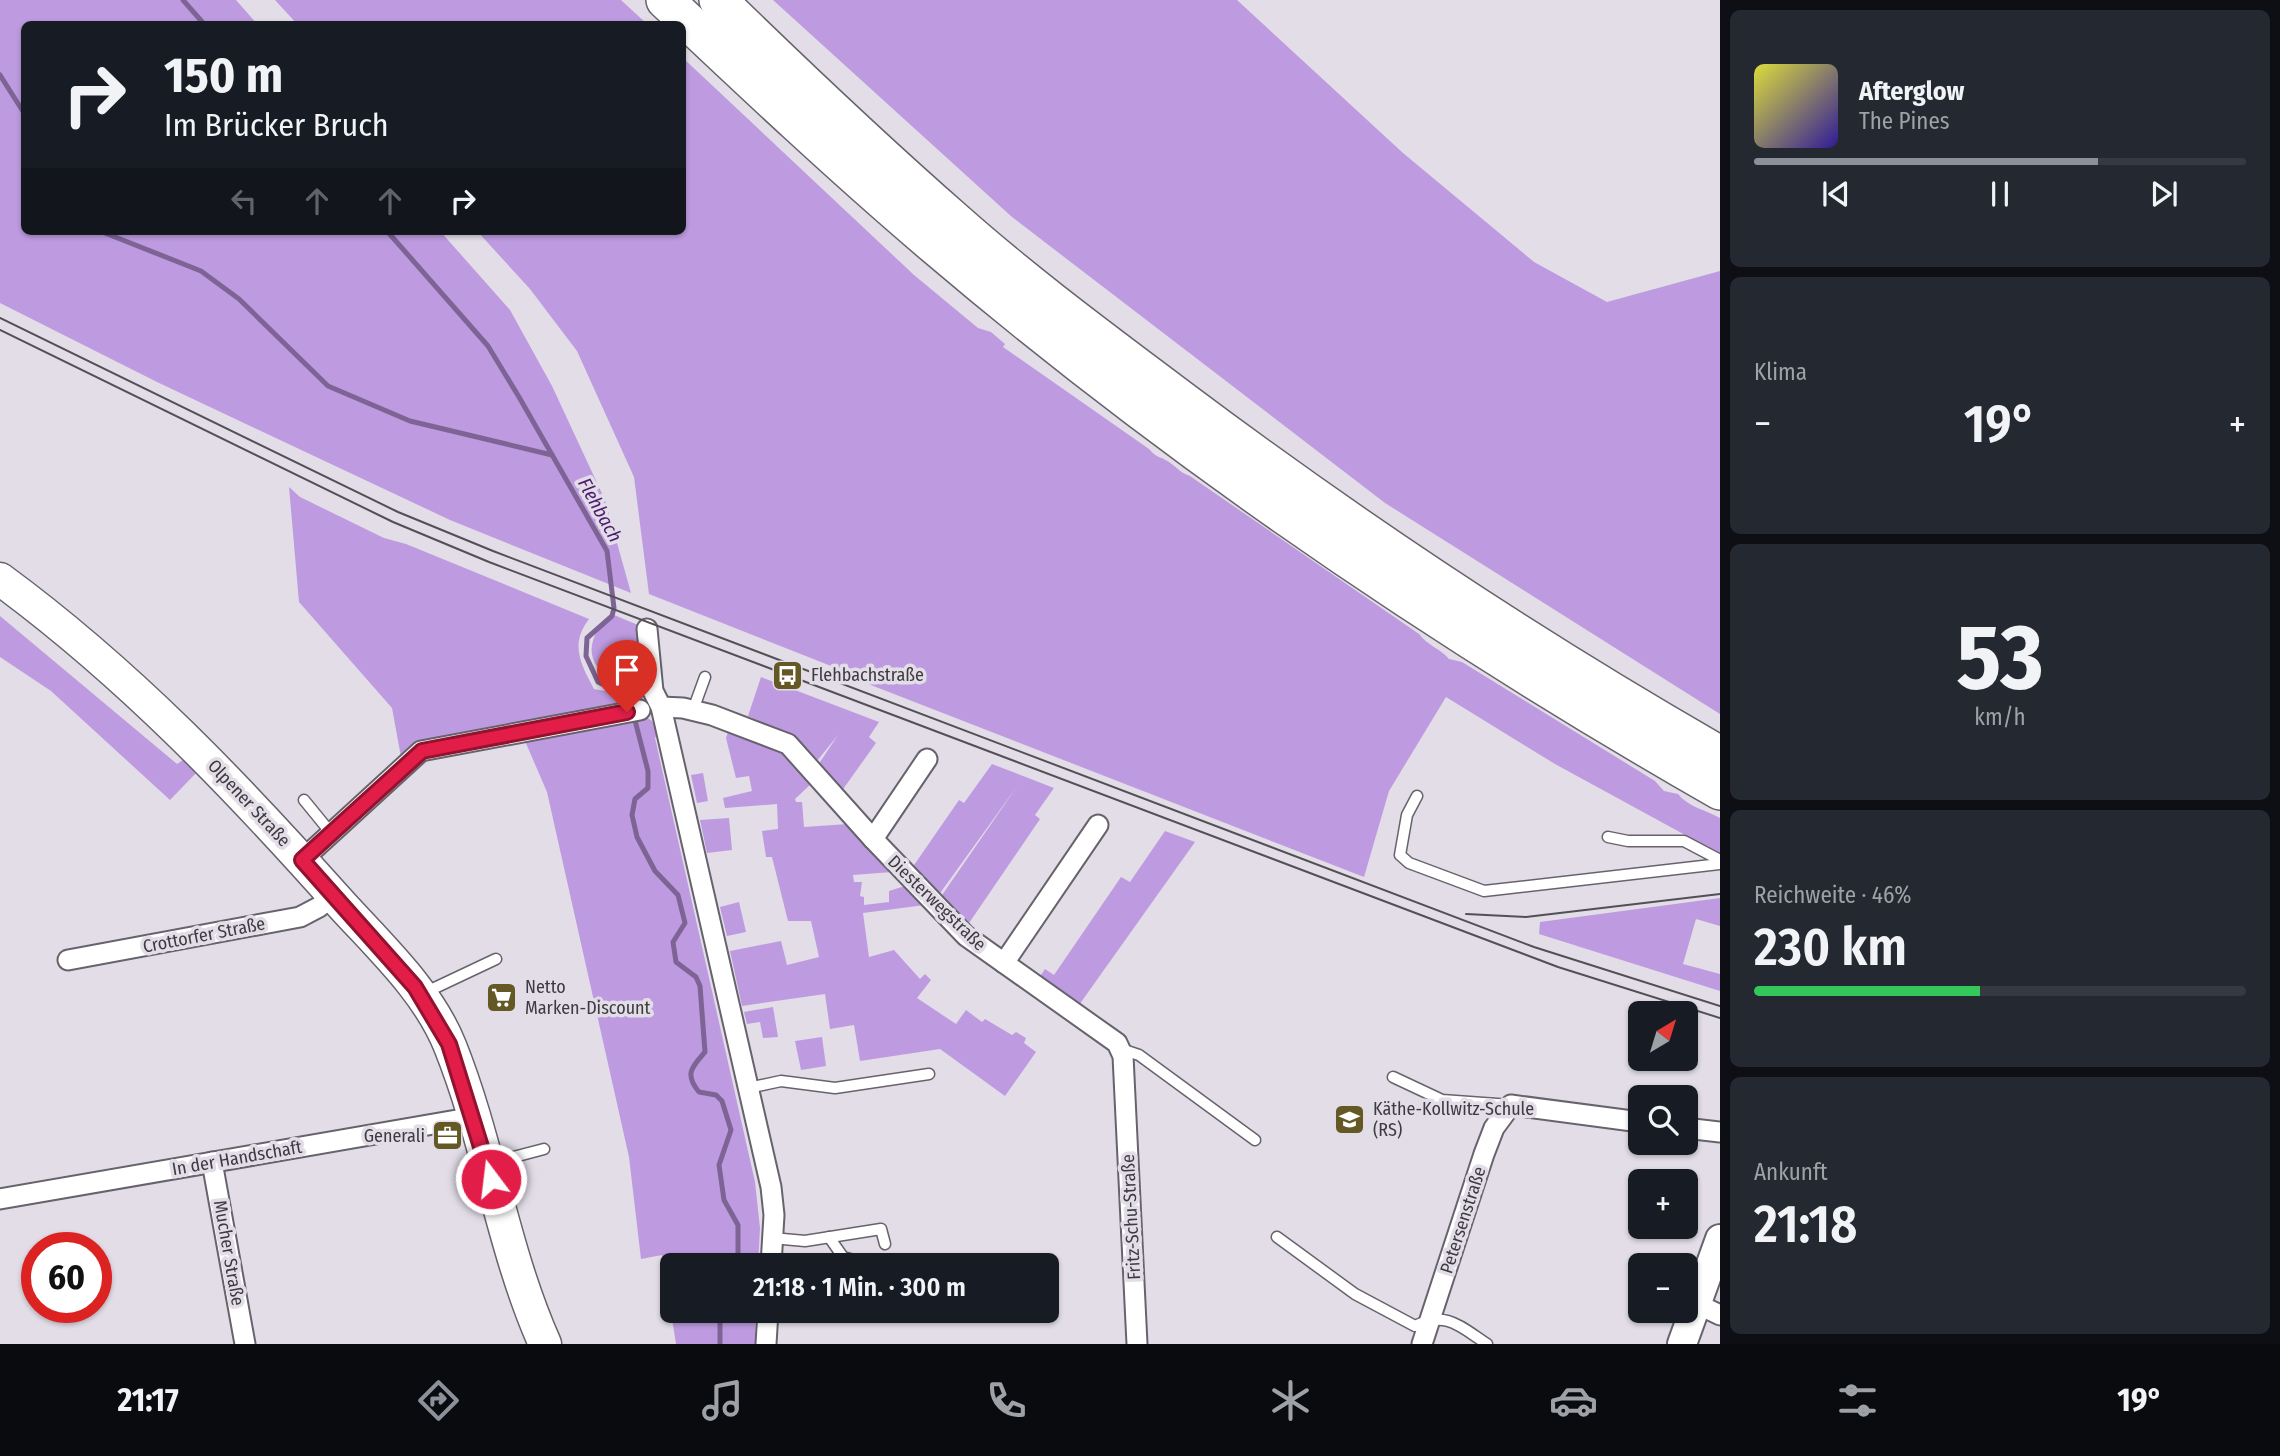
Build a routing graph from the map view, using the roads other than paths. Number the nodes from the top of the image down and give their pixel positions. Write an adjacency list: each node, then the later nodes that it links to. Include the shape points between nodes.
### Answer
1 (665, 0): 11 (highway, via 936,247 1090,371 1384,583 1533,680)
2 (718, 0): 9 (highway, via 956,222 1121,354 1401,558 1538,647)
3 (0, 579): 18 (main road, Olpener Straße, via 134,687)
4 (647, 629): 6 (street, via 653,691)
5 (705, 677): 7 (lane)
6 (661, 707): 7 (street, Diesterwegstraße); 28 (street)
7 (693, 710): 17 (street, Diesterwegstraße, via 788,744)
8 (634, 711): 15 (street, via 422,751)
9 (1720, 755)
10 (927, 759): 17 (street)
11 (1720, 791)
12 (1416, 796): 19 (lane, via 1405,822 1400,855 1409,863 1484,891)
13 (304, 800): 15 (lane)
14 (1098, 825): 23 (street, Diesterwegstraße)
15 (331, 833): 18 (street)
16 (1608, 837): 19 (lane, via 1684,841)
17 (873, 839): 23 (street, Diesterwegstraße, via 966,936)
18 (302, 860): 20 (main road, Olpener Straße)
19 (1720, 862)
20 (333, 895): 22 (street, Crottorfer Straße, via 300,917); 24 (main road, Olpener Straße)
21 (496, 959): 24 (lane)
22 (68, 960)
23 (1004, 963): 25 (street, Diesterwegstraße, via 1111,1037)
24 (420, 995): 30 (main road, Olpener Straße, via 449,1044)
25 (1121, 1049): 34 (lane, via 1139,1055); 52 (street, Fritz-Schu-Straße)
26 (929, 1074): 28 (lane, via 835,1088 781,1081)
27 (1393, 1077): 29 (lane, via 1441,1100)
28 (748, 1088): 41 (street, via 771,1187)
29 (1511, 1105): 31 (street); 47 (street, Petersenstraße, via 1494,1128)
30 (474, 1118): 36 (street, In der Handschaft); 37 (main road, Olpener Straße)
31 (1628, 1120)
32 (1698, 1129): 33 (street)
33 (1720, 1132)
34 (1255, 1139)
35 (544, 1149): 37 (lane)
36 (212, 1162): 38 (street, In der Handschaft); 49 (street, Mucher Straße)
37 (487, 1164): 50 (main road, Olpener Straße, via 519,1279)
38 (0, 1199)
39 (830, 1237): 41 (lane, via 804,1241); 43 (lane, via 881,1229); 45 (lane)
40 (1277, 1237): 47 (lane, via 1355,1294 1415,1326)
41 (772, 1238): 44 (street)
42 (1720, 1239): 46 (main road)
43 (885, 1244)
44 (771, 1253)
45 (840, 1253)
46 (1709, 1310): 55 (main road)
47 (1431, 1318): 53 (street, Petersenstraße); 54 (lane, via 1452,1322)
48 (767, 1323): 51 (street)
49 (245, 1344)
50 (545, 1344)
51 (766, 1344)
52 (1137, 1344)
53 (1422, 1344)
54 (1487, 1344)
55 (1682, 1344)

